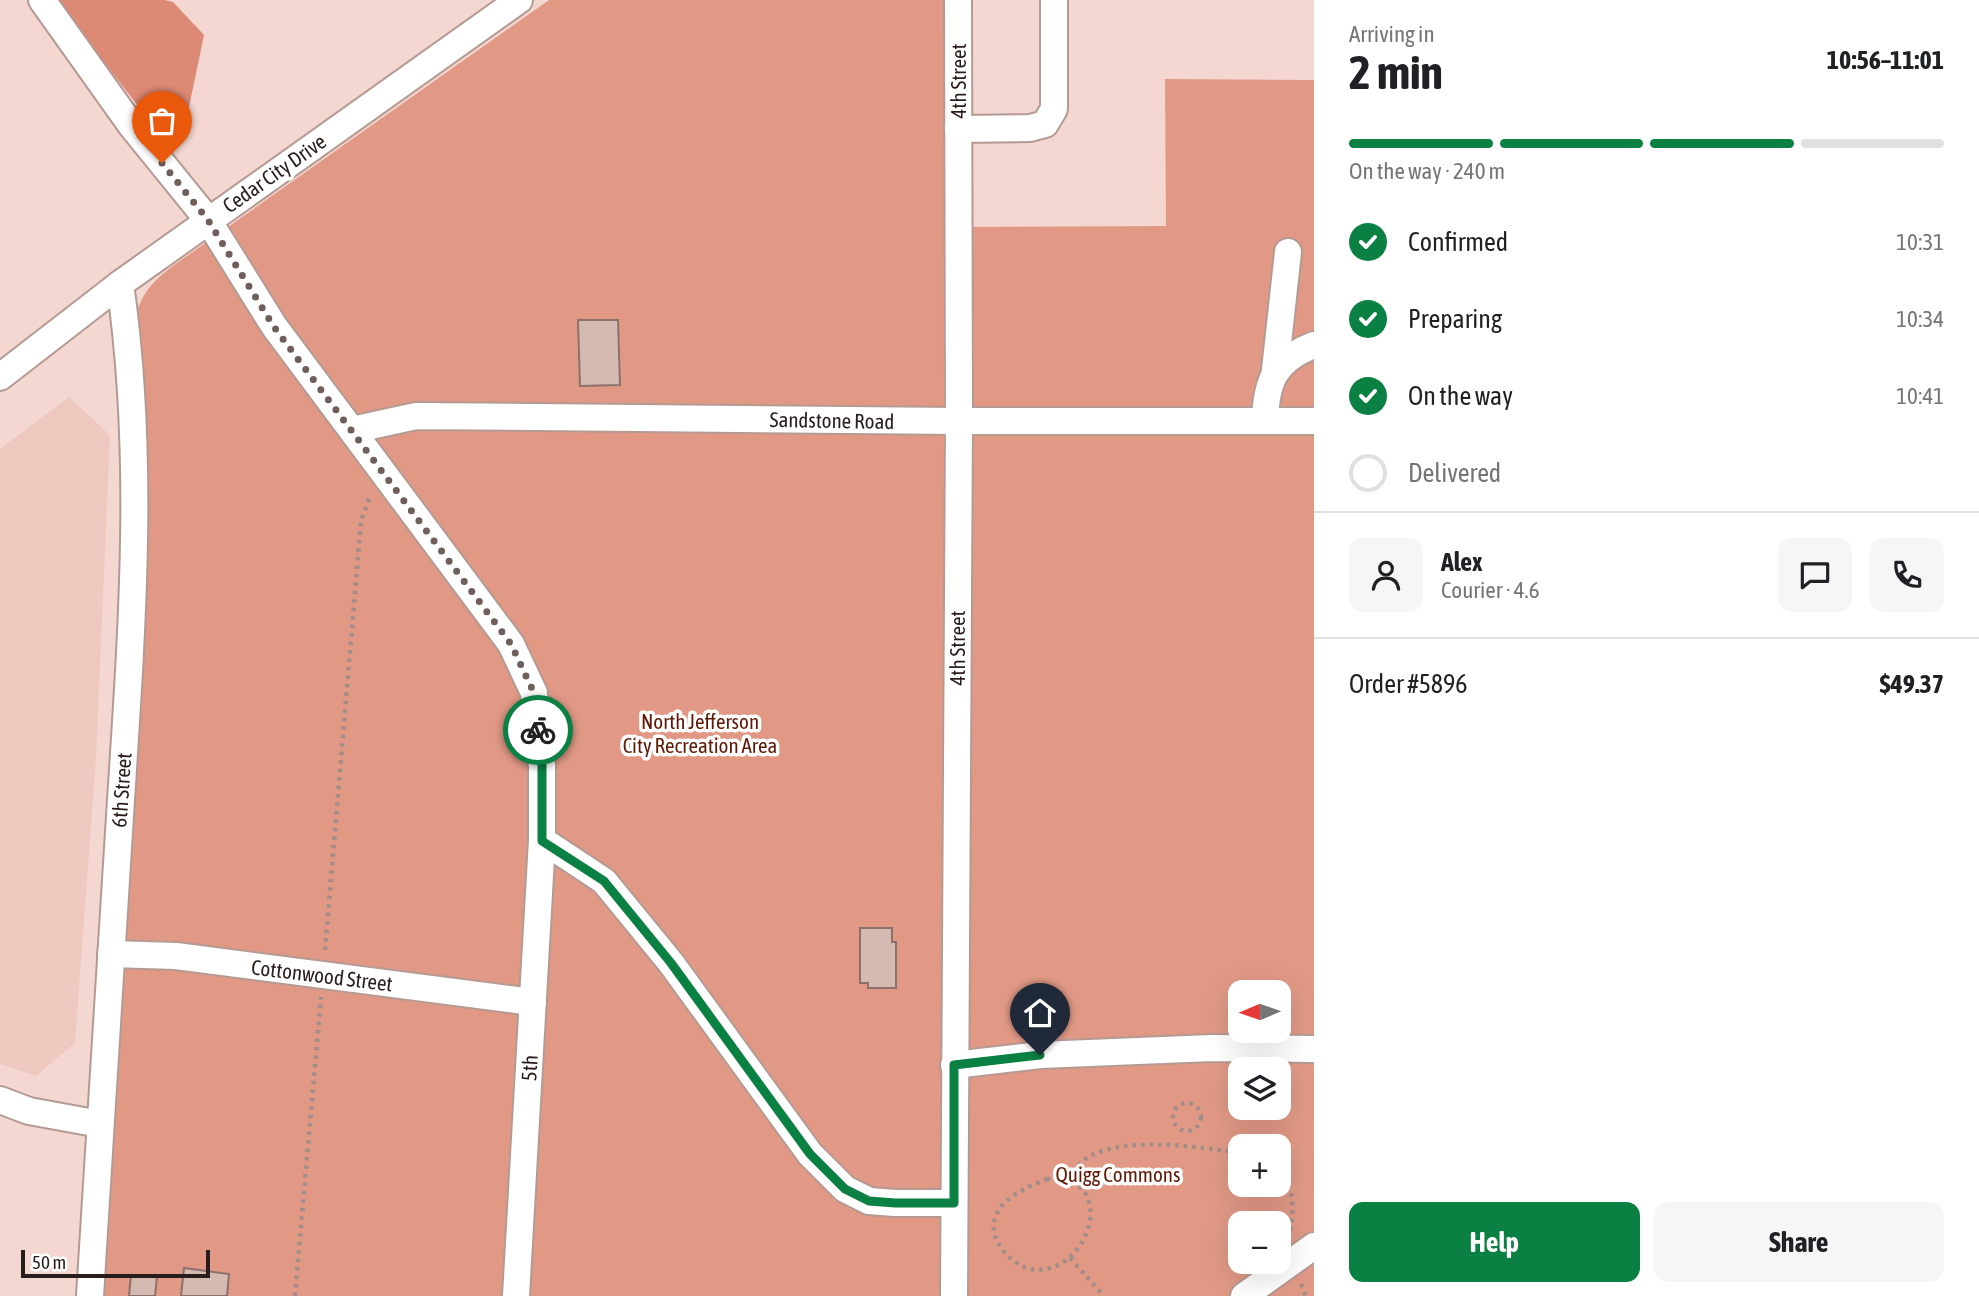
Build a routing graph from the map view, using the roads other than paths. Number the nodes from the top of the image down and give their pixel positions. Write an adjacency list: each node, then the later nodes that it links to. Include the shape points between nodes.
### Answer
1 (42, 0): 6 (street, 5th, via 131,125)
2 (519, 0): 6 (street, Cedar City Drive)
3 (957, 0): 5 (street, 4th Street)
4 (1055, 0): 5 (street, via 1054,110 1045,124)
5 (958, 129): 12 (street, 4th Street)
6 (208, 220): 8 (street, Cedar City Drive); 15 (street, 5th, via 274,327)
7 (1289, 252): 10 (street)
8 (120, 284): 11 (street, Cedar City Drive); 17 (street, 6th Street, via 129,348 135,496 131,640)
9 (1314, 345): 10 (street)
10 (1275, 370): 13 (street)
11 (0, 377)
12 (959, 421): 13 (street, Sandstone Road); 15 (street, Sandstone Road, via 416,416); 20 (street, 4th Street)
13 (1265, 421): 14 (street, Sandstone Road)
14 (1314, 421)
15 (352, 430): 16 (street, 5th, via 511,644 534,693 542,766)
16 (542, 841): 18 (street, 5th); 23 (street, via 604,881 671,963 810,1154 845,1189 869,1201)
17 (111, 954): 18 (street, Cottonwood Street, via 176,956); 22 (street, 6th Street)
18 (533, 1002): 26 (street, 5th)
19 (1314, 1049): 20 (street, via 1040,1055)
20 (954, 1065): 23 (street, 4th Street)
21 (0, 1100): 22 (street, via 29,1111)
22 (100, 1124): 25 (street, 6th Street)
23 (954, 1203): 27 (street, 4th Street)
24 (1314, 1246): 28 (street)
25 (90, 1296)
26 (516, 1296)
27 (954, 1296)
28 (1244, 1296)

